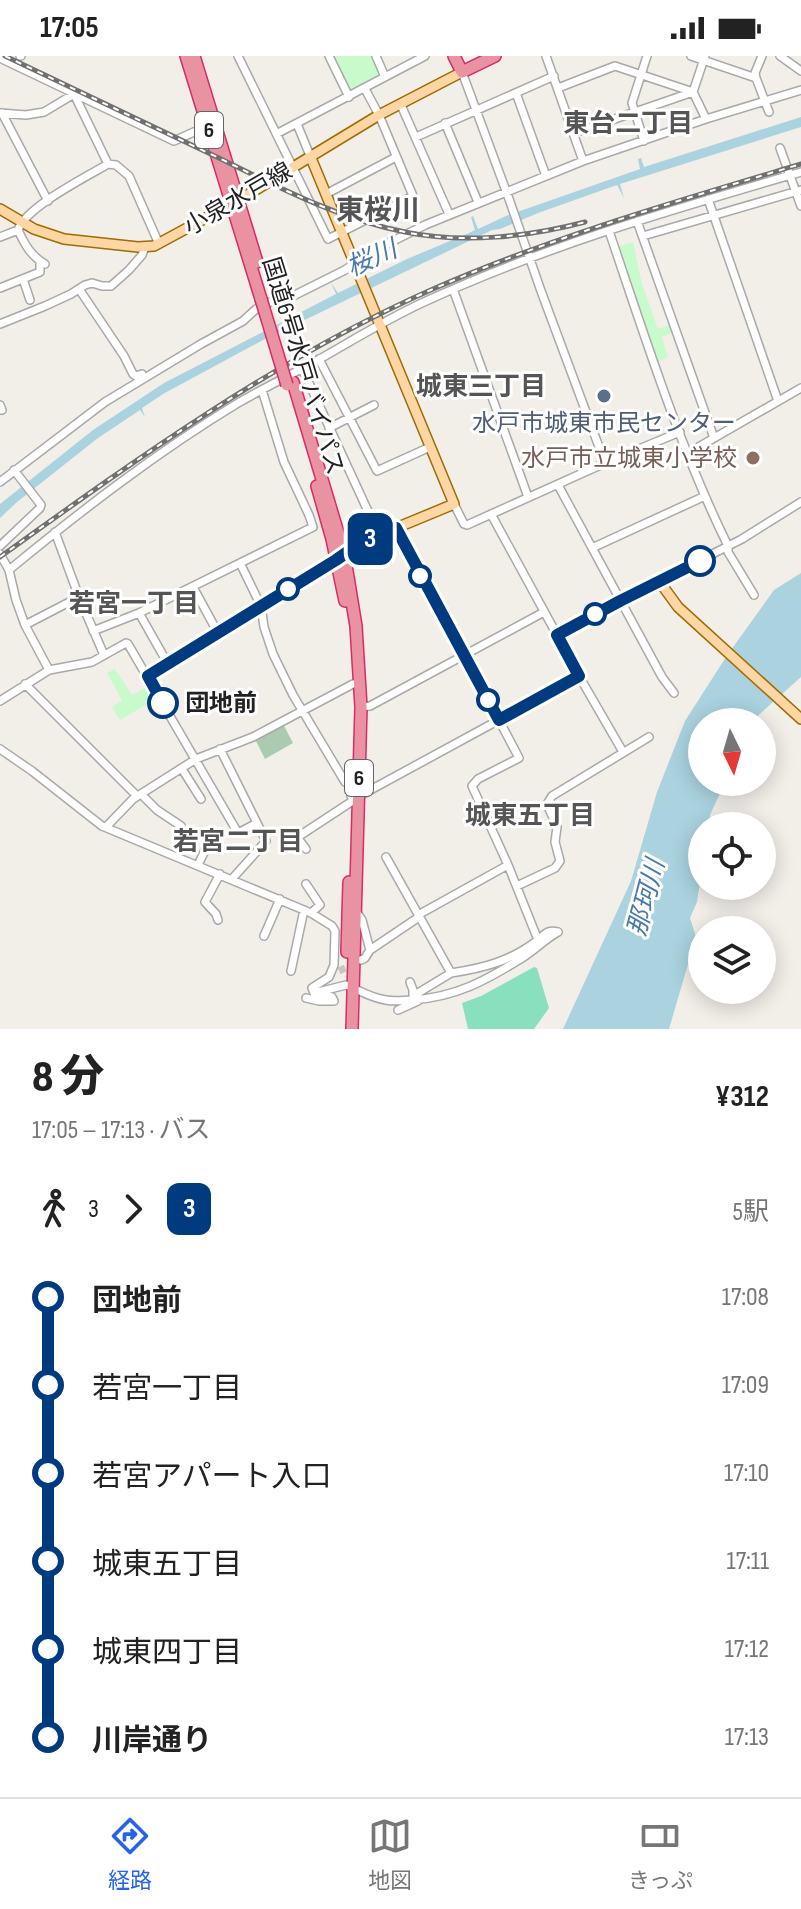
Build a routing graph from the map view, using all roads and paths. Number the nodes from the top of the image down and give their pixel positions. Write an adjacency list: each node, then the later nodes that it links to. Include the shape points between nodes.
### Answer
1 (21, 56): 17 (street)
2 (186, 56): 41 (highway, 国道6号水戸バイパス / 6)
3 (194, 56): 61 (highway, 国道6号水戸バイパス / 6)
4 (238, 56): 42 (street)
5 (330, 56): 30 (street)
6 (376, 56): 22 (street)
7 (425, 56): 22 (street)
8 (454, 56): 19 (highway)
9 (495, 56): 19 (highway)
10 (546, 56): 21 (street)
11 (647, 56): 20 (street)
12 (691, 56): 16 (street)
13 (762, 56): 23 (street)
14 (780, 56): 18 (street)
15 (0, 58): 17 (street)
16 (705, 58): 23 (street); 27 (street)
17 (10, 63): 29 (street)
18 (801, 71)
19 (462, 72): 32 (main road, 小泉水戸線); 33 (street)
20 (640, 75): 24 (street, via 615,66); 27 (street); 36 (street, via 632,100)
21 (554, 76): 24 (street); 28 (street)
22 (385, 77): 25 (street)
23 (756, 78): 31 (street)
24 (558, 88): 43 (street)
25 (365, 89): 30 (street); 37 (street)
26 (801, 90): 31 (street)
27 (693, 92): 36 (street); 38 (street)
28 (516, 93): 33 (street); 54 (street)
29 (74, 94): 35 (street, via 44,112); 41 (street, via 174,141); 50 (street)
30 (349, 97): 40 (street)
31 (765, 101): 34 (street); 38 (street)
32 (401, 105): 37 (main road, 小泉水戸線); 44 (street)
33 (476, 109): 39 (street); 57 (street)
34 (769, 112)
35 (1, 113): 59 (street)
36 (634, 113): 43 (street); 45 (street)
37 (379, 115): 47 (street); 48 (main road, 小泉水戸線)
38 (706, 119): 45 (street)
39 (445, 123): 44 (street); 60 (street)
40 (297, 124): 42 (street); 48 (street)
41 (207, 126): 61 (highway, 国道6号水戸バイパス / 6)
42 (278, 133): 51 (street)
43 (574, 133): 49 (street)
44 (416, 137): 64 (street)
45 (644, 141): 49 (street)
46 (780, 148): 53 (street)
47 (396, 157): 56 (street); 69 (street, via 413,196)
48 (311, 158): 51 (main road, 小泉水戸線); 56 (main road)
49 (583, 161): 54 (street)
50 (108, 164): 59 (street); 72 (street, via 129,176)
51 (293, 168): 61 (main road, 小泉水戸線); 69 (street, via 328,239)
52 (801, 172): 53 (street)
53 (790, 175): 55 (street); 58 (street)
54 (546, 176): 57 (street)
55 (798, 191): 62 (street); 65 (street)
56 (326, 194): 69 (main road)
57 (508, 195): 60 (street); 74 (street)
58 (708, 199): 65 (street); 66 (street)
59 (48, 201): 67 (street)
60 (478, 202): 64 (street)
61 (235, 203): 72 (main road, 小泉水戸線); 112 (highway, 国道6号水戸バイパス / 6, bridge)
62 (801, 206)
63 (0, 209): 67 (main road, 小泉水戸線)
64 (449, 214): 75 (street, via 371,252)
65 (713, 216): 70 (street); 88 (street)
66 (637, 221): 68 (street); 70 (street)
67 (20, 226): 71 (street); 73 (main road, 小泉水戸線, via 64,239); 76 (street, via 31,253 43,263 40,272)
68 (609, 231): 74 (street); 92 (street)
69 (342, 232): 75 (main road)
70 (643, 236): 93 (street)
71 (0, 237)
72 (159, 244): 73 (main road, 小泉水戸線)
73 (145, 247): 78 (street, via 111,286 92,283)
74 (531, 259): 79 (street); 96 (street)
75 (356, 266): 82 (main road); 85 (street, via 256,309)
76 (23, 279): 77 (street); 80 (street)
77 (0, 288)
78 (79, 289): 81 (street); 85 (street, via 133,374)
79 (453, 289): 82 (street); 101 (street)
80 (30, 300)
81 (0, 324)
82 (379, 324): 83 (street); 94 (main road)
83 (319, 359): 84 (street); 90 (street)
84 (302, 368): 87 (street); 91 (street)
85 (156, 370): 97 (street)
86 (801, 388): 88 (street)
87 (262, 390): 106 (street, via 171,446); 113 (street, via 284,462 313,527)
88 (778, 401): 93 (street)
89 (374, 405): 90 (street)
90 (349, 418): 91 (street); 94 (street, via 377,471)
91 (329, 428): 107 (street)
92 (680, 432): 95 (street); 96 (street)
93 (714, 438): 95 (street)
94 (430, 447): 103 (main road)
95 (688, 453): 100 (street)
96 (605, 463): 99 (street)
97 (13, 472): 98 (street); 108 (street, via 41,505)
98 (0, 480)
99 (558, 485): 101 (street); 110 (street)
100 (705, 496): 109 (street); 110 (street)
101 (528, 497): 104 (street)
102 (801, 502): 109 (street)
103 (454, 504): 104 (street, via 467,525); 105 (main road)
104 (491, 514): 121 (street)
105 (396, 528): 107 (street); 128 (main road)
106 (55, 532): 114 (street); 118 (street)
107 (379, 535): 112 (street)
108 (0, 546)
109 (728, 546): 115 (street); 117 (street)
110 (592, 548): 119 (street)
111 (0, 554): 114 (street)
112 (340, 556): 120 (street); 134 (highway, 国道6号水戸バイパス / 6); 137 (highway, 国道6号水戸バイパス / 6, via 356,626)
113 (240, 563): 120 (street); 122 (street)
114 (9, 570): 123 (street)
115 (659, 581): 119 (main road); 139 (main road, via 678,607)
116 (194, 589): 125 (street)
117 (754, 595)
118 (79, 597): 123 (street); 124 (street)
119 (620, 601): 126 (main road); 135 (street)
120 (261, 606): 125 (street); 138 (street, via 267,640)
121 (544, 612): 126 (street); 128 (street)
122 (139, 613): 124 (street); 129 (street)
123 (25, 625): 130 (street)
124 (93, 631): 127 (street)
125 (218, 633): 129 (street)
126 (557, 635): 132 (main road)
127 (104, 655): 130 (street); 131 (street, via 128,644)
128 (463, 655): 137 (street); 140 (main road)
129 (168, 664): 131 (street)
130 (49, 670): 133 (street)
131 (148, 676): 145 (street)
132 (579, 676): 140 (main road); 144 (street)
133 (25, 684): 136 (street); 147 (street)
134 (353, 684): 138 (street); 148 (highway, 国道6号水戸バイパス / 6)
135 (674, 693)
136 (0, 701)
137 (361, 707): 148 (highway, 国道6号水戸バイパス / 6)
138 (302, 710): 143 (street); 148 (street)
139 (801, 719)
140 (499, 720): 148 (street); 161 (street, via 519,758 472,786)
141 (649, 737): 144 (street)
142 (0, 749): 153 (street)
143 (220, 749): 145 (street); 150 (street)
144 (623, 752): 165 (street, via 552,796 547,804 557,827 559,864)
145 (196, 759): 146 (street); 150 (street, via 238,833)
146 (182, 769): 147 (street); 149 (street)
147 (139, 795): 152 (street); 153 (street)
148 (353, 795): 151 (street); 168 (highway, 国道6号水戸バイパス / 6); 178 (highway, 国道6号水戸バイパス / 6)
149 (201, 799)
150 (257, 823): 163 (street, via 266,841)
151 (315, 825): 154 (street); 155 (street)
152 (181, 826)
153 (106, 827): 160 (street)
154 (320, 834)
155 (297, 837): 157 (street); 158 (street)
156 (208, 844): 160 (street)
157 (284, 846)
158 (306, 849)
159 (386, 857): 169 (street)
160 (198, 865): 162 (street)
161 (508, 865): 165 (street); 169 (street)
162 (220, 874): 163 (street); 170 (street, via 205,902)
163 (232, 879): 166 (street)
164 (306, 884): 167 (street, via 320,905)
165 (517, 886): 172 (street)
166 (280, 899): 167 (street); 171 (street)
167 (308, 911): 175 (street); 179 (street, via 335,931 335,972 313,986)
168 (356, 911): 173 (street); 178 (highway, 国道6号水戸バイパス / 6)
169 (419, 916): 173 (street); 176 (street)
170 (218, 920)
171 (264, 936)
172 (538, 940): 176 (street, via 504,962); 182 (street, via 551,930 558,932 475,986)
173 (370, 950): 174 (street)
174 (361, 960)
175 (291, 971)
176 (451, 973): 181 (street)
177 (410, 982): 181 (street)
178 (350, 987): 179 (street); 181 (street, via 384,1000); 183 (highway, 国道6号水戸バイパス / 6)
179 (314, 993): 180 (street, via 334,1001)
180 (306, 998)
181 (412, 998): 182 (street)
182 (422, 999): 184 (street)
183 (349, 1003): 185 (highway, 国道6号水戸バイパス / 6); 186 (highway, 国道6号水戸バイパス / 6)
184 (398, 1010)
185 (345, 1029)
186 (352, 1029)

